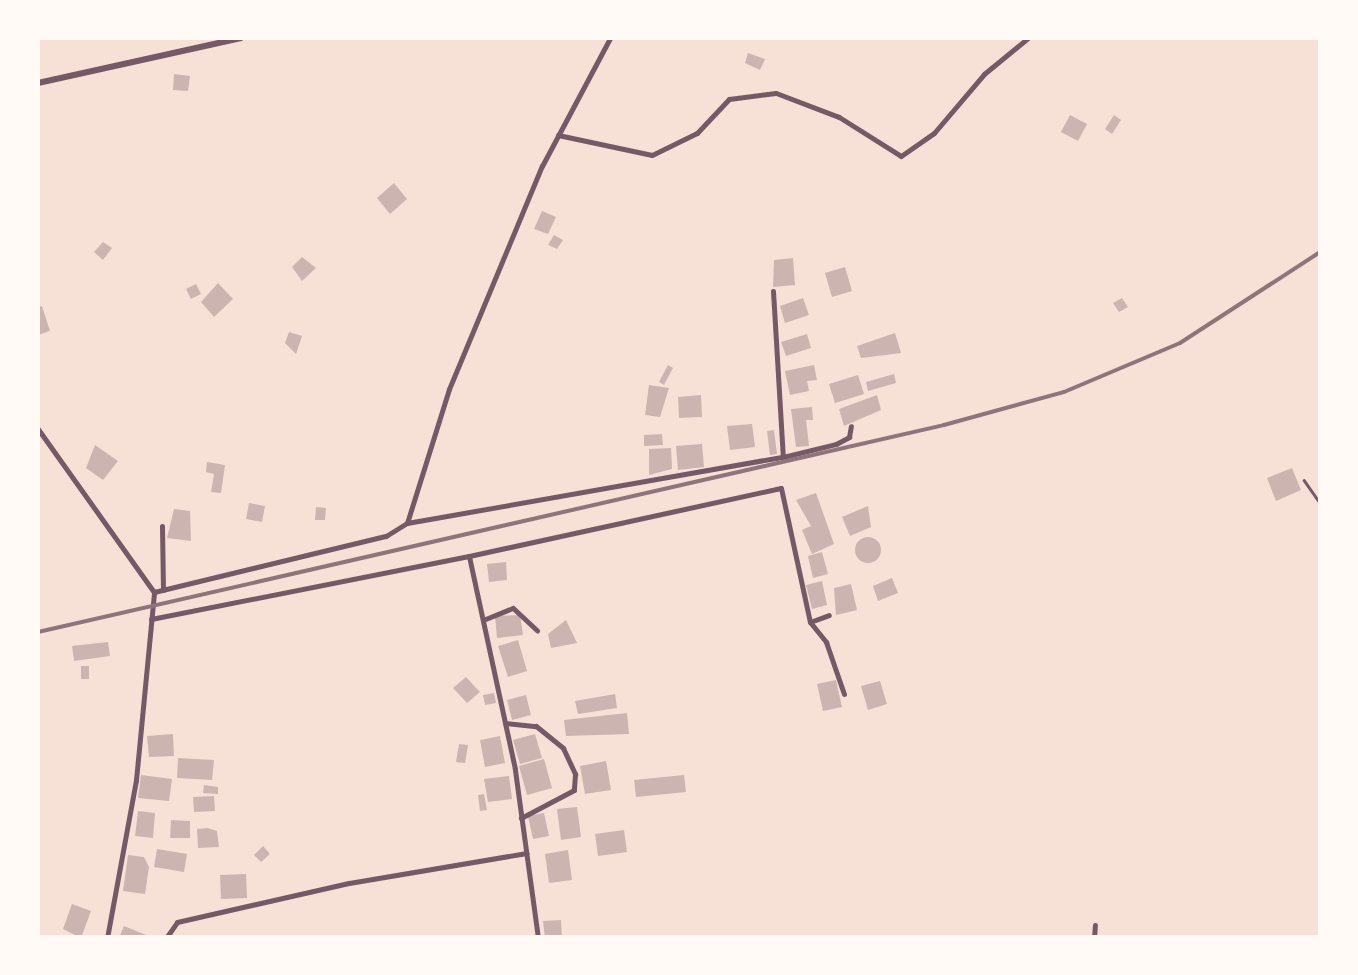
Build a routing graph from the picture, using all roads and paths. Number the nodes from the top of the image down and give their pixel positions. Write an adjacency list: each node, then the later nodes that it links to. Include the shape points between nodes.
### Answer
1 (240, 38): 4 (street)
2 (610, 38): 5 (street)
3 (1028, 38): 5 (street, via 984,74 934,133 901,156 839,117 776,93 730,100 697,133 652,155)
4 (38, 83)
5 (558, 136): 12 (street, via 449,388)
6 (773, 291): 9 (street)
7 (851, 426): 9 (street, via 849,437 836,444)
8 (38, 430): 16 (street)
9 (783, 457): 12 (street)
10 (1304, 480): 11 (lane)
11 (1320, 503)
12 (407, 523): 15 (street, via 386,536)
13 (162, 526): 15 (street)
14 (469, 556): 18 (street); 19 (street); 20 (street, via 781,488)
15 (163, 590): 16 (street)
16 (154, 592): 18 (street)
17 (829, 614): 20 (street)
18 (151, 619): 27 (street, via 136,780)
19 (483, 620): 21 (street, via 513,608); 23 (street)
20 (810, 622): 22 (street, via 826,642)
21 (537, 630)
22 (844, 694)
23 (505, 722): 24 (street); 24 (street, via 536,726 562,748 574,774 574,790)
24 (522, 818): 25 (street)
25 (526, 854): 28 (street, via 349,883 177,922); 29 (street)
26 (1096, 925): 30 (street)
27 (107, 938)
28 (166, 938)
29 (538, 938)
30 (1094, 938)

